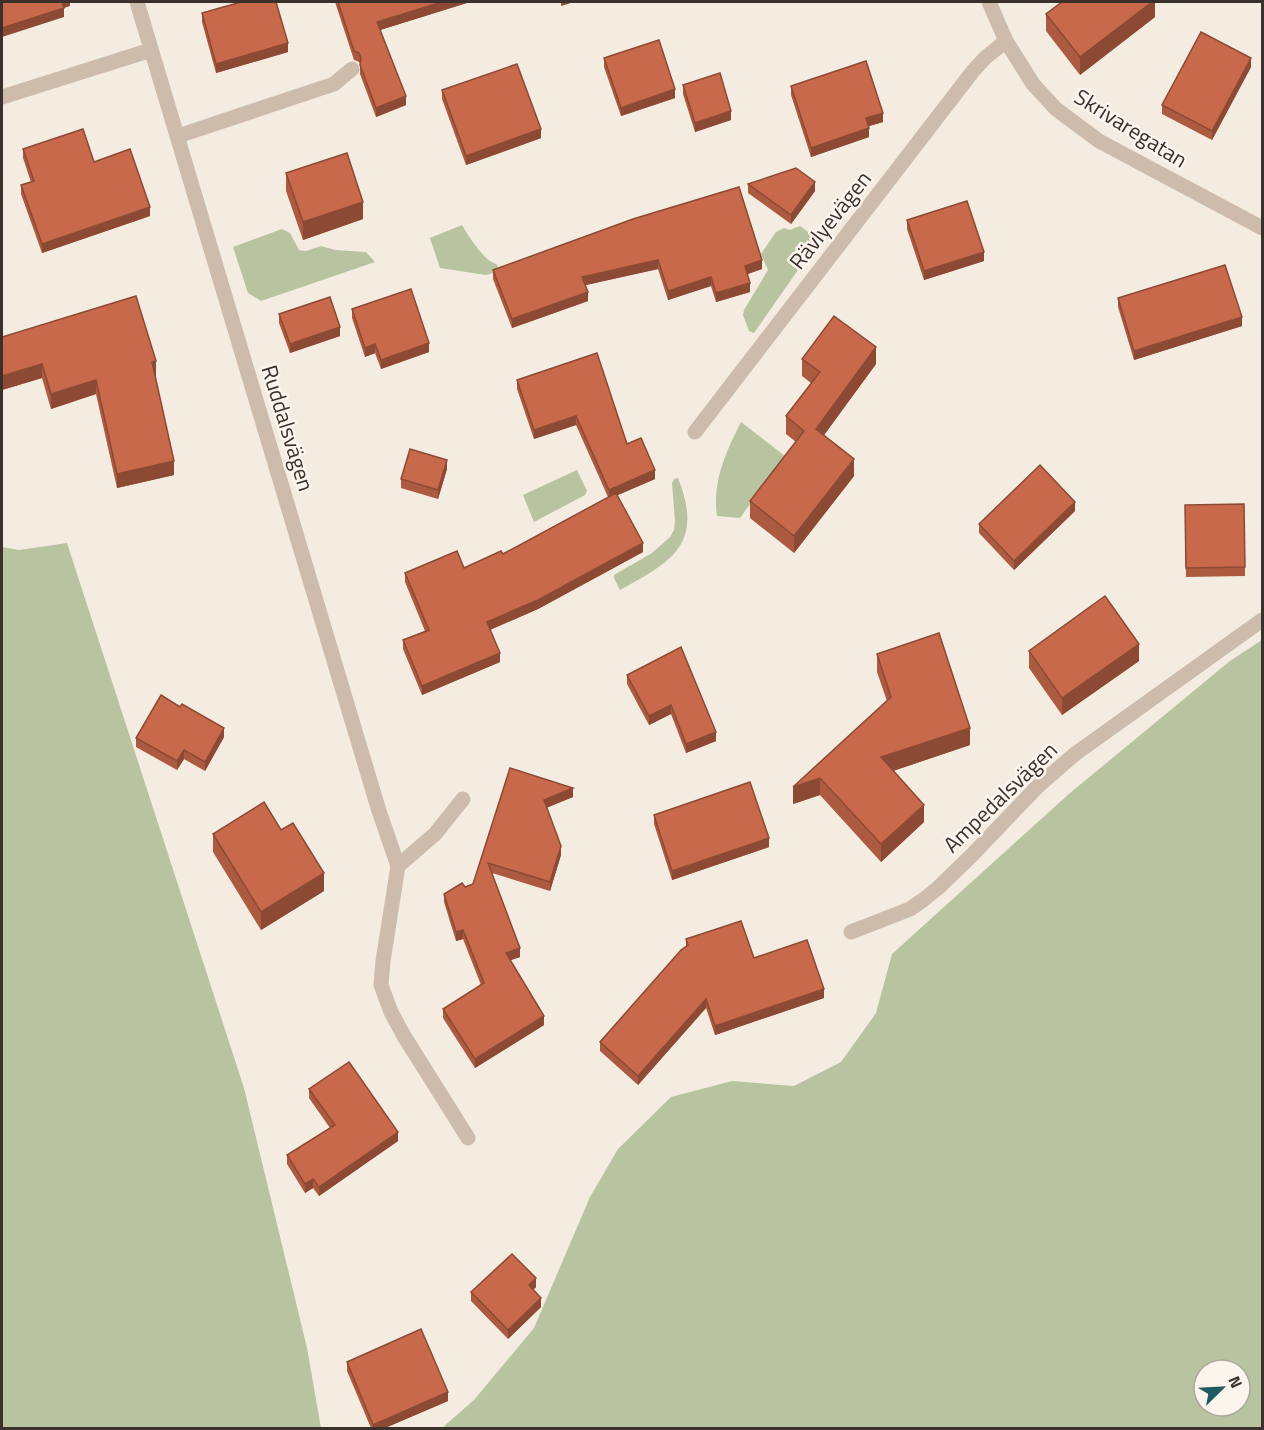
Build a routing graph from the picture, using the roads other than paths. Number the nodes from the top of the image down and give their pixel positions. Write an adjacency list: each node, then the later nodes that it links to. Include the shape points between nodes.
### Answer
1 (137, 2): 4 (street, Ruddalsvägen)
2 (989, 2): 3 (street, Skrivaregatan)
3 (1006, 41): 8 (street, Skrivaregatan, via 1033,84 1056,109 1099,141); 9 (street, Rävlyevägen, via 974,71)
4 (151, 50): 6 (street); 7 (street, Ruddalsvägen)
5 (352, 69): 7 (street, via 334,84)
6 (2, 98)
7 (178, 136): 12 (street, Ruddalsvägen)
8 (1263, 228)
9 (695, 432)
10 (1263, 620): 13 (street, Ampedalsvägen, via 1075,754 923,900)
11 (463, 799): 12 (street, via 435,834)
12 (398, 866): 14 (street, via 381,985 404,1036)
13 (851, 932)
14 (468, 1138)

